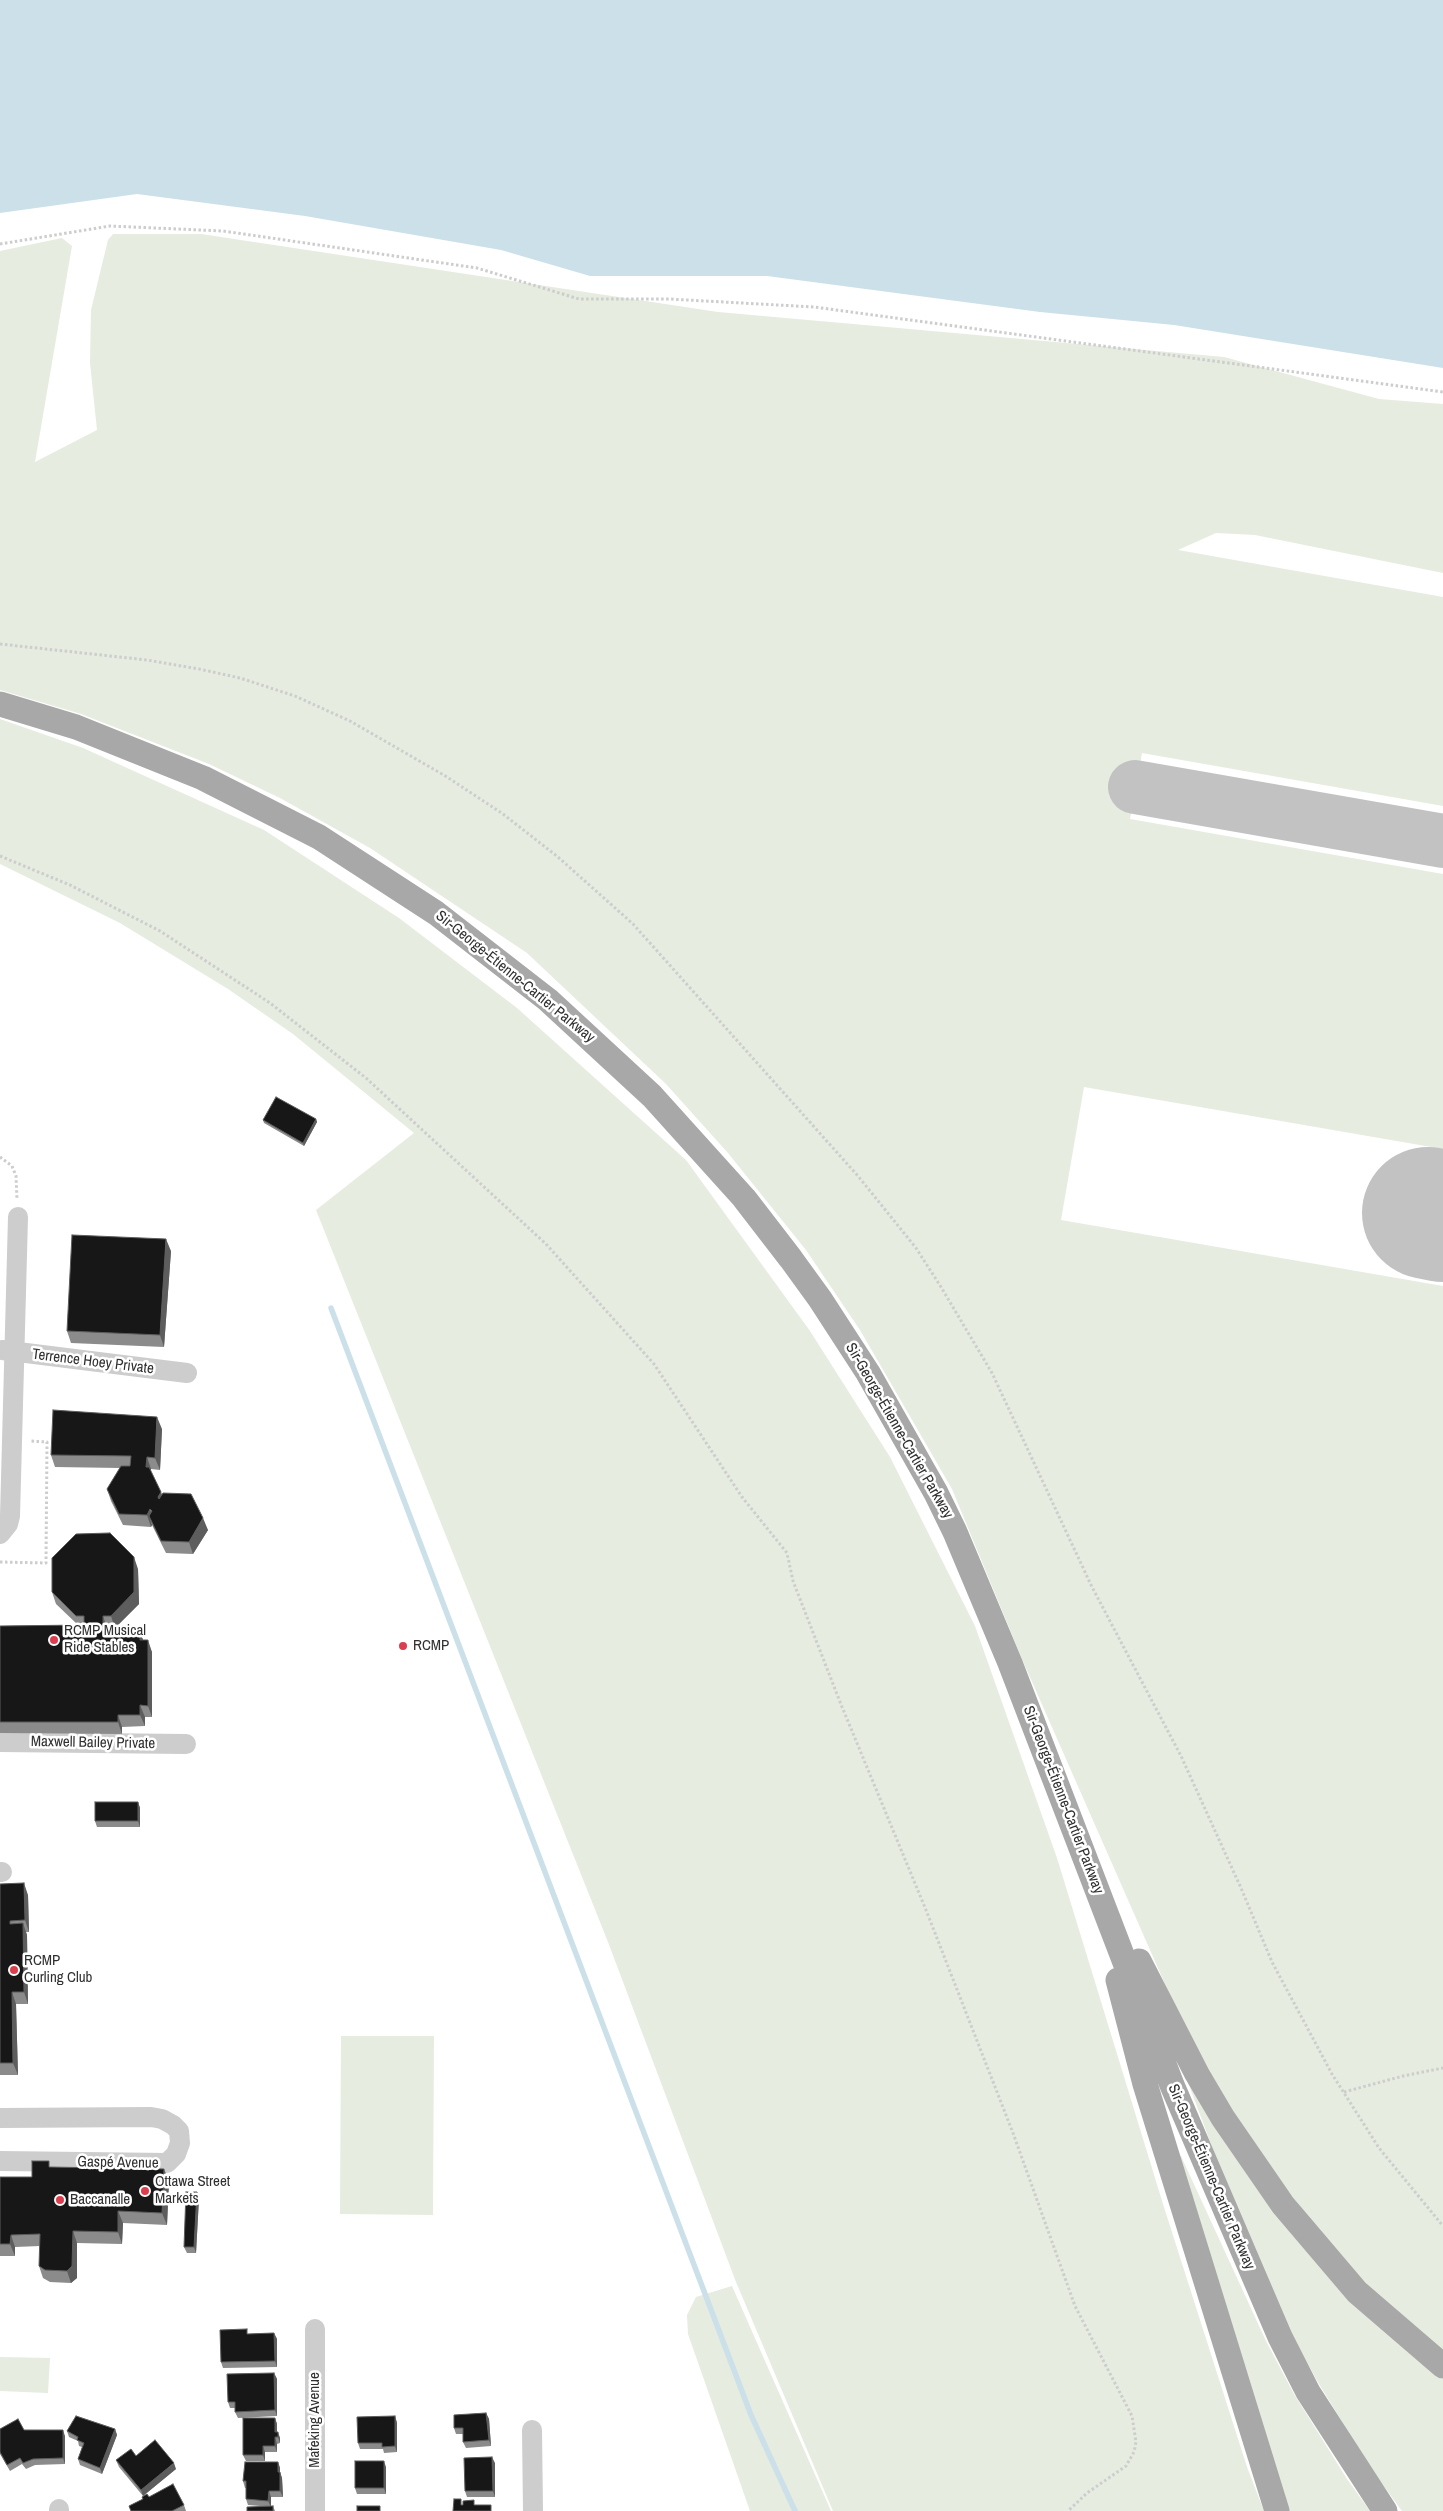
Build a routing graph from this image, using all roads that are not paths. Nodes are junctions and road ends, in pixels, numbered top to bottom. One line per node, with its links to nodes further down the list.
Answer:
1 (0, 704): 8 (main road, Sir-George-Étienne-Cartier Parkway)
2 (18, 1217): 3 (street)
3 (7, 1351): 4 (street, Terrence Hoey Private); 5 (street)
4 (187, 1373)
5 (0, 1534)
6 (0, 1742): 7 (street, Maxwell Bailey Private)
7 (186, 1744)
8 (1087, 1864): 12 (main road); 16 (main road); 17 (main road, Sir-George-Étienne-Cartier Parkway)
9 (0, 2118): 10 (street, Gaspé Avenue)
10 (0, 2162)
11 (315, 2329): 14 (street, Mafeking Avenue)
12 (1443, 2366)
13 (532, 2430): 15 (street)
14 (315, 2511)
15 (533, 2511)
16 (1277, 2511)
17 (1385, 2511)

